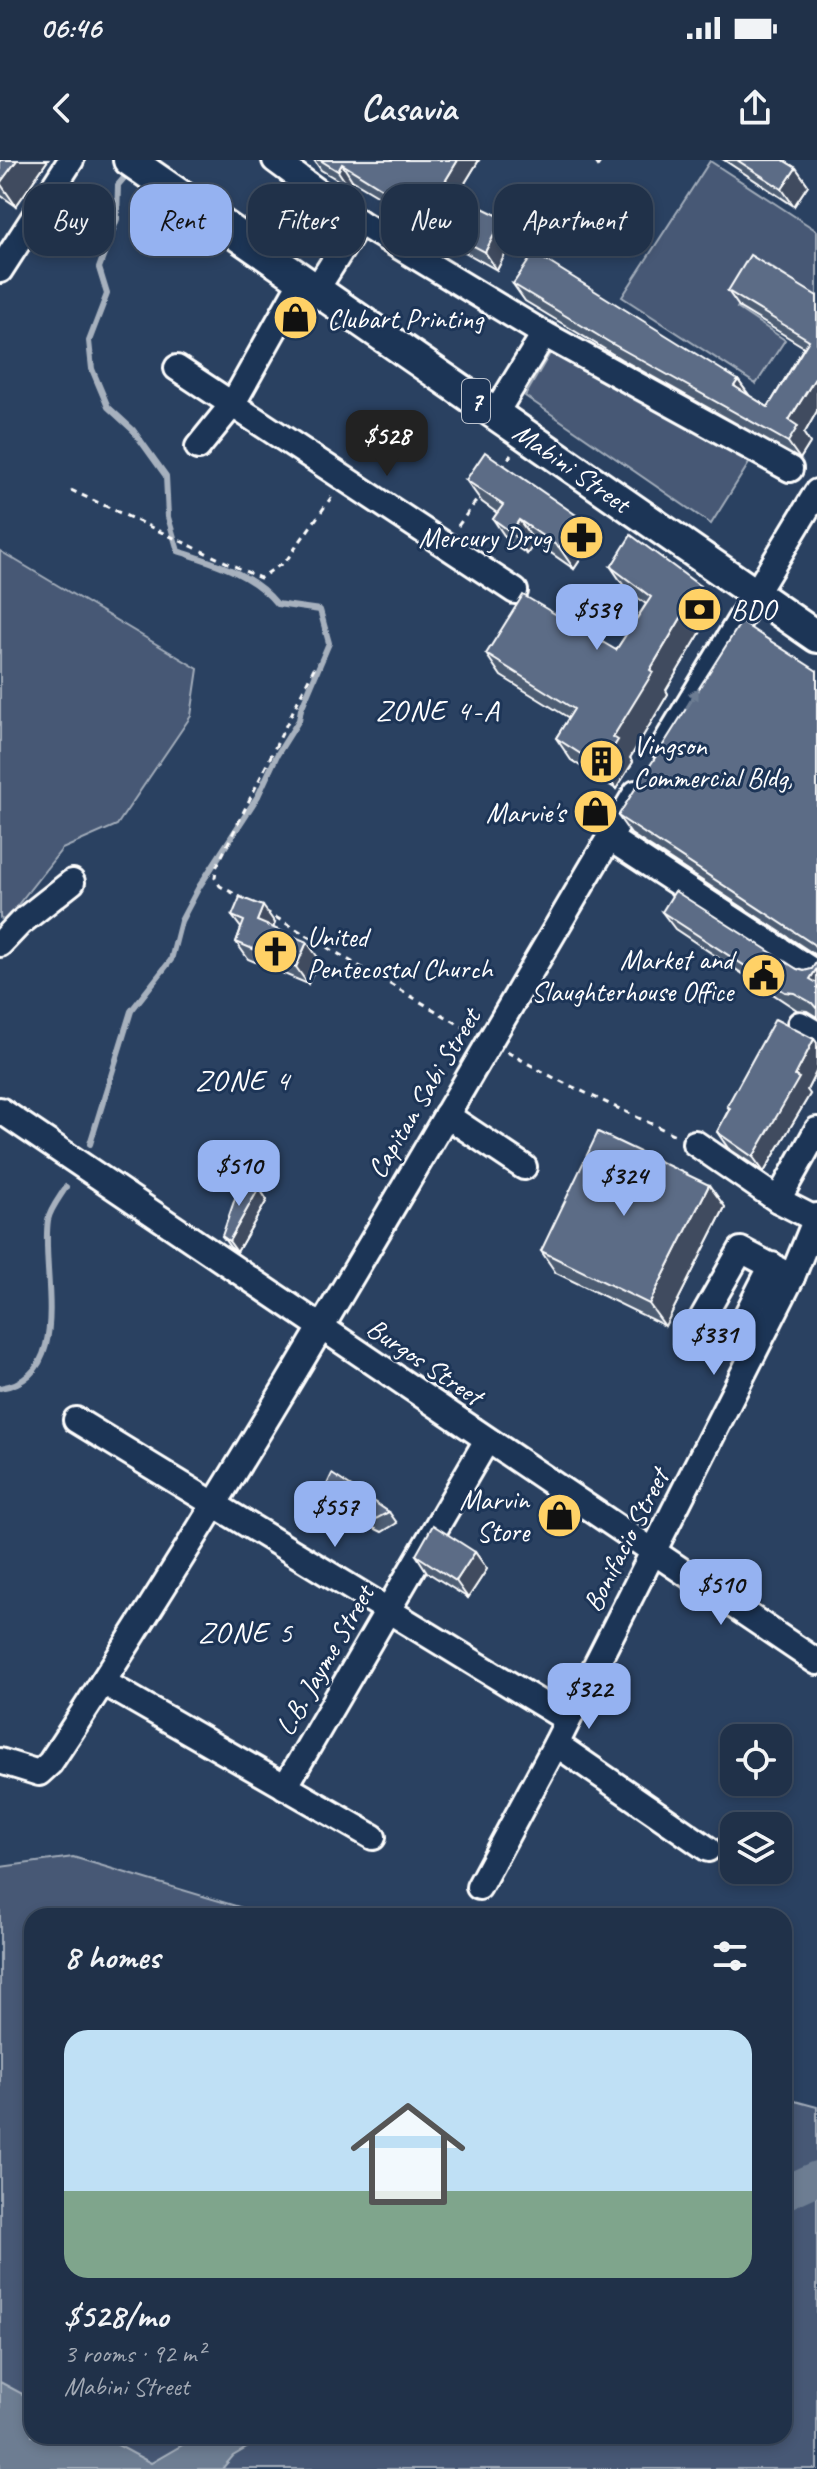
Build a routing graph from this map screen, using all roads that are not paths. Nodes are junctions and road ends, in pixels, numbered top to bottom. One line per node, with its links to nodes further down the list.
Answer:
1 (71, 160): 7 (street)
2 (129, 160): 8 (main road, Mabini Street / 7)
3 (275, 160): 4 (street)
4 (308, 184)
5 (365, 226): 9 (street)
6 (332, 256): 8 (street)
7 (0, 270)
8 (309, 285): 11 (street); 12 (main road, Mabini Street / 7)
9 (544, 334): 12 (street); 14 (street)
10 (177, 368): 11 (street)
11 (232, 405): 13 (street); 16 (street)
12 (495, 414): 17 (main road, Mabini Street / 7)
13 (198, 447)
14 (790, 469)
15 (817, 492): 17 (street, Capitan Sabi Street)
16 (515, 591)
17 (754, 594): 18 (main road, Mabini Street / 7); 19 (street, Capitan Sabi Street, one-way to 17)
18 (817, 637)
19 (609, 838): 22 (street); 24 (street, Capitan Sabi Street)
20 (72, 882): 21 (street)
21 (0, 944)
22 (814, 965)
23 (0, 1110): 30 (street, Burgos Street)
24 (446, 1115): 27 (street); 30 (street, Capitan Sabi Street)
25 (817, 1130): 28 (street)
26 (695, 1143): 28 (street)
27 (524, 1167)
28 (778, 1200): 29 (street)
29 (815, 1226): 34 (street, Bonifacio Street)
30 (320, 1327): 32 (street, Burgos Street); 33 (street, Capitan Sabi Street)
31 (76, 1420): 33 (street)
32 (487, 1440): 34 (street, Burgos Street); 35 (street, L.B. Jayme Street)
33 (215, 1504): 35 (street); 37 (street, Capitan Sabi Street)
34 (652, 1551): 36 (street, Burgos Street); 38 (street, Bonifacio Street)
35 (388, 1610): 38 (street); 41 (street, L.B. Jayme Street)
36 (817, 1662)
37 (103, 1682): 40 (street, Capitan Sabi Street); 41 (street)
38 (568, 1720): 39 (street, Bonifacio Street)
39 (556, 1744): 43 (street); 44 (street, Bonifacio Street)
40 (0, 1761)
41 (285, 1787): 42 (street)
42 (373, 1837)
43 (708, 1849)
44 (479, 1887)

